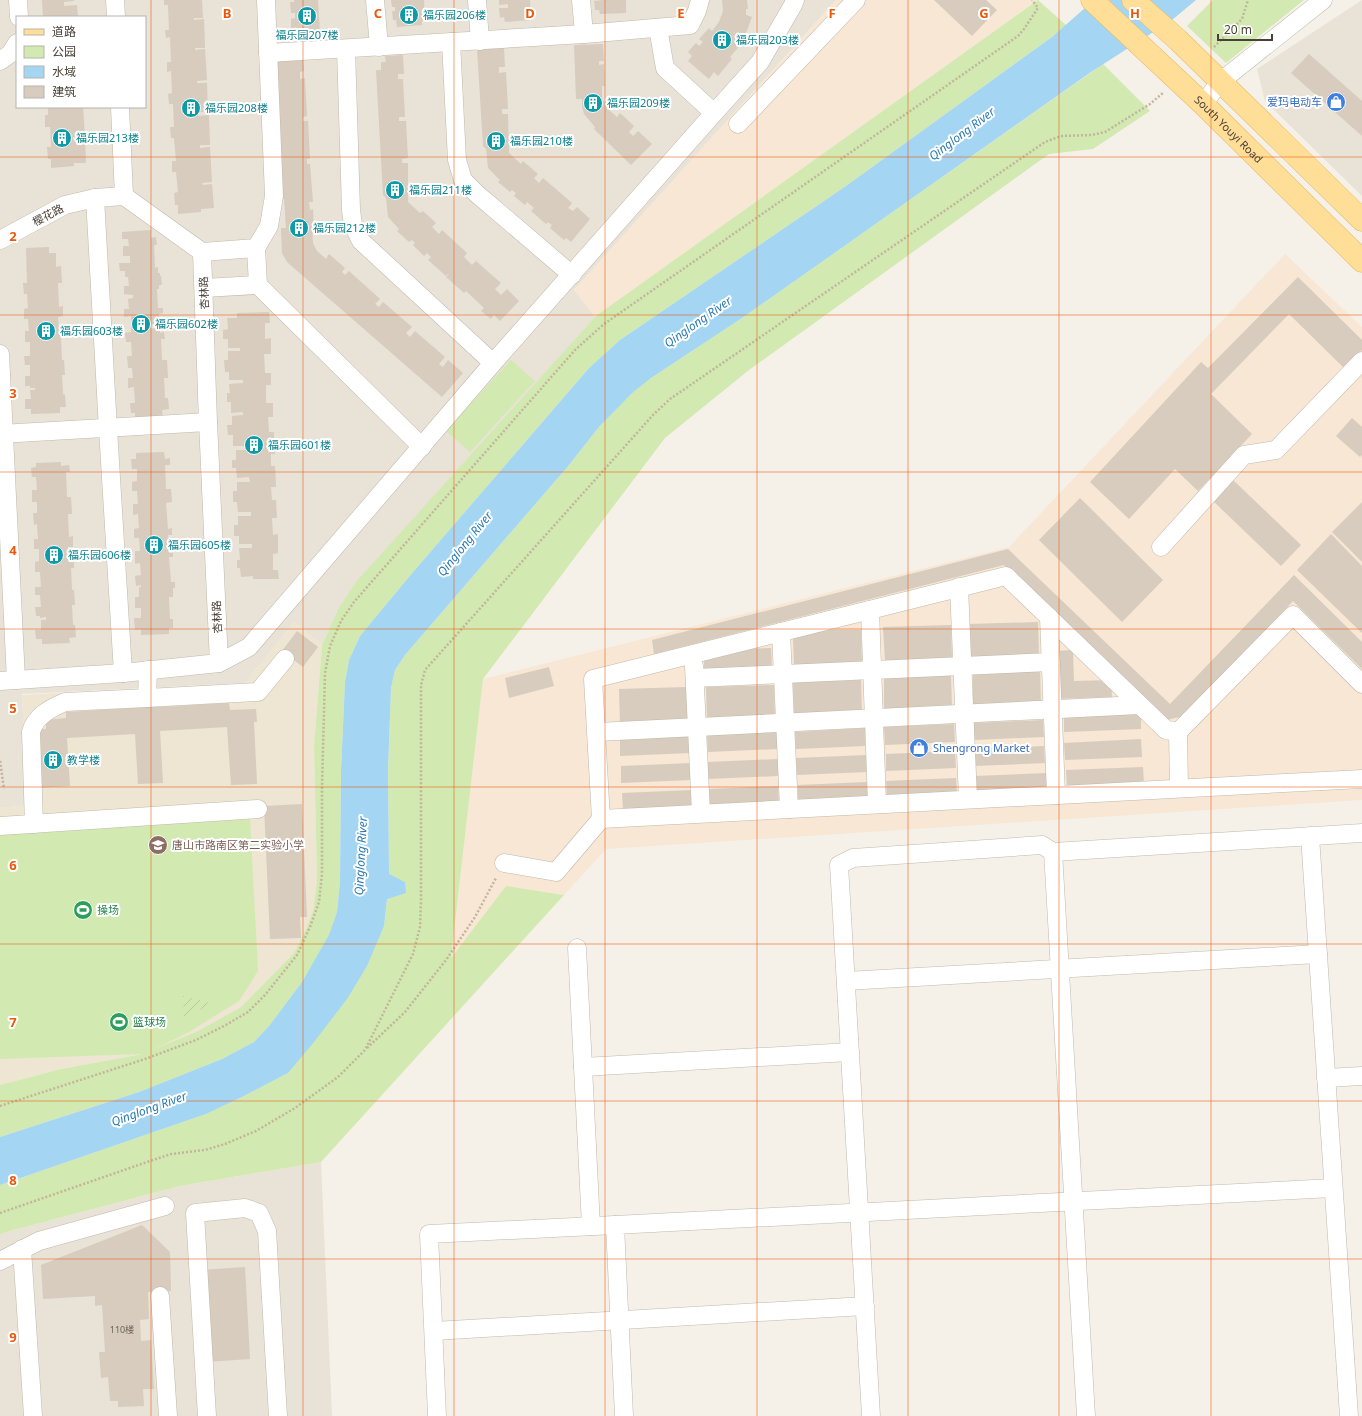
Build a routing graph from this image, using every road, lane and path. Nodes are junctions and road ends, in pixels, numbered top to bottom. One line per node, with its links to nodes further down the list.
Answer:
1 (18, 0): 15 (street)
2 (115, 0): 16 (street)
3 (266, 0): 24 (street)
4 (375, 0): 22 (street)
5 (478, 0): 19 (street)
6 (581, 0): 18 (street)
7 (700, 0): 17 (street)
8 (795, 0): 31 (street)
9 (856, 0): 32 (street)
10 (1032, 0): 102 (path)
11 (1092, 0): 29 (main road, South Youyi Road)
12 (1133, 0): 26 (main road)
13 (1248, 0): 26 (path)
14 (1323, 0): 27 (street)
15 (19, 16)
16 (116, 16)
17 (658, 28): 18 (street); 31 (street)
18 (584, 34): 19 (street)
19 (480, 41): 20 (street)
20 (451, 42): 22 (street); 40 (street)
21 (16, 45): 25 (street)
22 (379, 47): 23 (street)
23 (346, 49): 24 (street); 45 (street)
24 (268, 54): 37 (street)
25 (0, 61)
26 (1198, 61): 27 (main road)
27 (1220, 82): 29 (street); 35 (main road)
28 (1167, 90): 97 (path)
29 (1203, 104): 39 (main road, South Youyi Road)
30 (120, 108): 33 (street)
31 (714, 113): 40 (street)
32 (738, 124)
33 (124, 196): 34 (street, 樱花路); 38 (street)
34 (96, 198): 36 (street, 樱花路); 47 (street)
35 (1362, 220)
36 (0, 240)
37 (256, 248): 38 (street); 41 (street)
38 (202, 252): 42 (street, 杏林路)
39 (1362, 261)
40 (572, 275): 45 (street)
41 (258, 285): 42 (street); 49 (street)
42 (204, 288): 46 (street, 杏林路)
43 (0, 354): 48 (street)
44 (1362, 361): 50 (street)
45 (493, 363): 49 (street)
46 (208, 422): 47 (street); 58 (street, 杏林路)
47 (108, 429): 48 (street); 62 (street)
48 (2, 434): 65 (street)
49 (422, 447): 58 (street)
50 (1161, 547)
51 (959, 588): 52 (street); 53 (street); 59 (street)
52 (870, 610): 54 (street); 61 (street)
53 (1049, 617): 57 (street); 68 (street)
54 (781, 632): 55 (street); 63 (street)
55 (694, 653): 64 (street); 74 (street)
56 (285, 659): 67 (street)
57 (1051, 662): 59 (street); 69 (street)
58 (219, 663): 60 (street)
59 (962, 666): 61 (street); 70 (street)
60 (148, 670): 62 (street); 67 (street)
61 (872, 670): 63 (street); 71 (street)
62 (123, 673): 65 (street)
63 (783, 674): 64 (street); 72 (street)
64 (695, 678): 73 (street)
65 (8, 681)
66 (1362, 684): 75 (street)
67 (147, 698): 87 (street)
68 (1139, 705): 69 (street); 75 (street)
69 (1053, 709): 70 (street); 80 (street)
70 (965, 714): 71 (street); 81 (street)
71 (873, 718): 72 (street); 82 (street)
72 (785, 723): 73 (street); 84 (street)
73 (697, 727): 74 (street); 85 (street)
74 (597, 732): 86 (street)
75 (1178, 732): 78 (street)
76 (0, 761): 79 (path)
77 (1362, 779): 78 (street)
78 (1179, 788): 80 (street)
79 (4, 789)
80 (1056, 795): 81 (street)
81 (968, 799): 82 (street)
82 (877, 804): 84 (street)
83 (258, 809): 87 (street)
84 (789, 809): 85 (street)
85 (701, 813): 86 (street)
86 (602, 818): 92 (street)
87 (34, 824): 88 (street)
88 (0, 826)
89 (1362, 833): 90 (street)
90 (1310, 836): 91 (street); 94 (street)
91 (1053, 852): 95 (street); 96 (street)
92 (504, 863): 97 (path)
93 (577, 948): 99 (street)
94 (1318, 954): 95 (street); 101 (street)
95 (1061, 970): 96 (street); 104 (street)
96 (846, 980): 98 (street)
97 (365, 1050): 107 (path)
98 (850, 1052): 99 (street); 106 (street)
99 (583, 1067): 109 (street)
100 (1362, 1076): 101 (street)
101 (1326, 1078): 103 (street)
102 (0, 1106)
103 (1333, 1188): 104 (street); 124 (street)
104 (1074, 1201): 106 (street); 123 (street)
105 (164, 1206): 110 (street)
106 (859, 1212): 108 (street); 113 (street)
107 (0, 1214)
108 (615, 1225): 109 (street); 114 (street)
109 (591, 1226): 115 (street)
110 (22, 1249): 111 (street); 116 (street)
111 (0, 1261)
112 (160, 1296): 117 (street)
113 (865, 1306): 114 (street); 122 (street)
114 (620, 1320): 115 (street); 121 (street)
115 (434, 1331): 120 (street)
116 (33, 1416)
117 (168, 1416)
118 (207, 1416): 119 (street)
119 (278, 1416)
120 (438, 1416)
121 (624, 1416)
122 (871, 1416)
123 (1086, 1416)
124 (1349, 1416)

